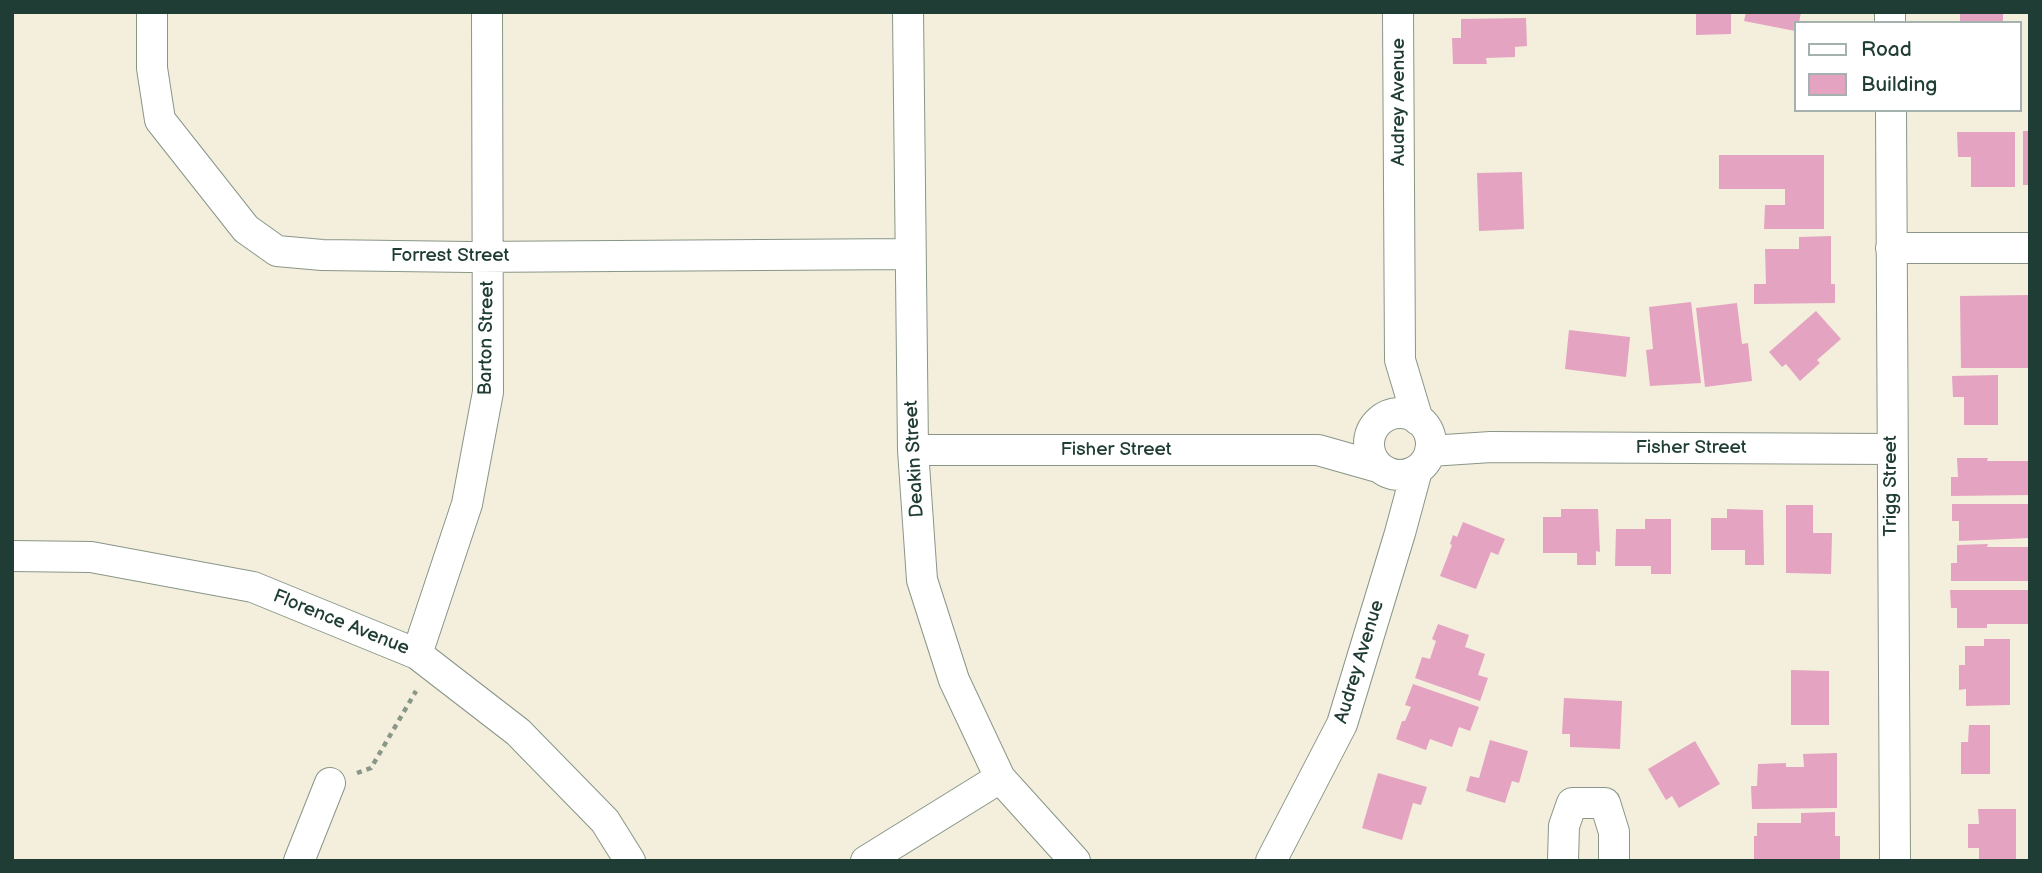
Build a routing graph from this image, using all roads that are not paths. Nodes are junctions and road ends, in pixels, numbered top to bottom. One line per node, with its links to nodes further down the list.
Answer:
1 (152, 12): 9 (street, Forrest Street)
2 (487, 12): 9 (street, Barton Street)
3 (908, 12): 8 (street, Deakin Street)
4 (1398, 12): 10 (street, Audrey Avenue)
5 (1891, 112): 6 (street, Trigg Street)
6 (1891, 248): 7 (street); 12 (street, Trigg Street)
7 (2030, 248)
8 (909, 254): 9 (street, Forrest Street); 13 (street, Deakin Street)
9 (489, 256): 17 (street, Barton Street)
10 (1400, 360): 11 (street, Audrey Avenue); 15 (street, Audrey Avenue)
11 (1378, 423): 14 (street, Fisher Street); 15 (street); 15 (street, Audrey Avenue)
12 (1891, 449): 15 (street, Fisher Street); 27 (street, Trigg Street)
13 (913, 450): 14 (street, Fisher Street); 18 (street, Deakin Street)
14 (1318, 450): 15 (street, Fisher Street)
15 (1410, 453): 24 (street, Audrey Avenue)
16 (12, 556): 17 (street, Florence Avenue)
17 (424, 659): 21 (street, Florence Avenue)
18 (1000, 778): 22 (street); 23 (street, Deakin Street)
19 (330, 783): 20 (street)
20 (299, 861)
21 (630, 861)
22 (866, 861)
23 (1075, 861)
24 (1271, 861)
25 (1563, 861): 26 (street)
26 (1614, 861)
27 (1895, 861)

